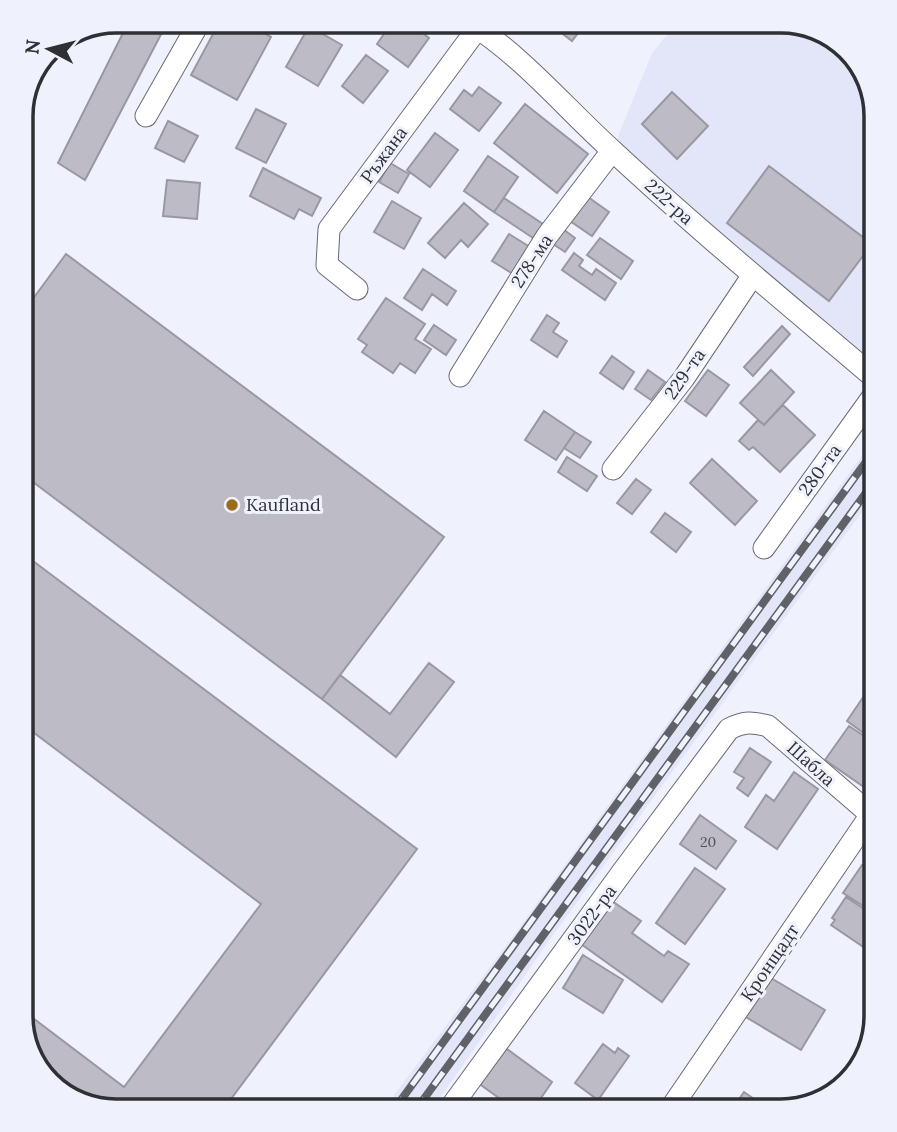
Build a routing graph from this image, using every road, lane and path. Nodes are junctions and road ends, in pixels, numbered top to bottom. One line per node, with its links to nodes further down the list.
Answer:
1 (193, 33): 4 (street)
2 (469, 33): 7 (street, Ръжана)
3 (488, 33): 5 (street, 222-ра)
4 (146, 116)
5 (612, 151): 6 (street, 222-ра); 9 (street, 278-ма)
6 (752, 275): 8 (street, 222-ра); 11 (street, 229-та)
7 (357, 289)
8 (864, 369)
9 (460, 376)
10 (864, 409): 12 (street, 280-та)
11 (613, 469)
12 (764, 548)
13 (740, 724): 14 (street, Шабла); 16 (street, 3022-ра)
14 (864, 810)
15 (864, 831): 17 (street, Кронщадт)
16 (457, 1099)
17 (677, 1099)

